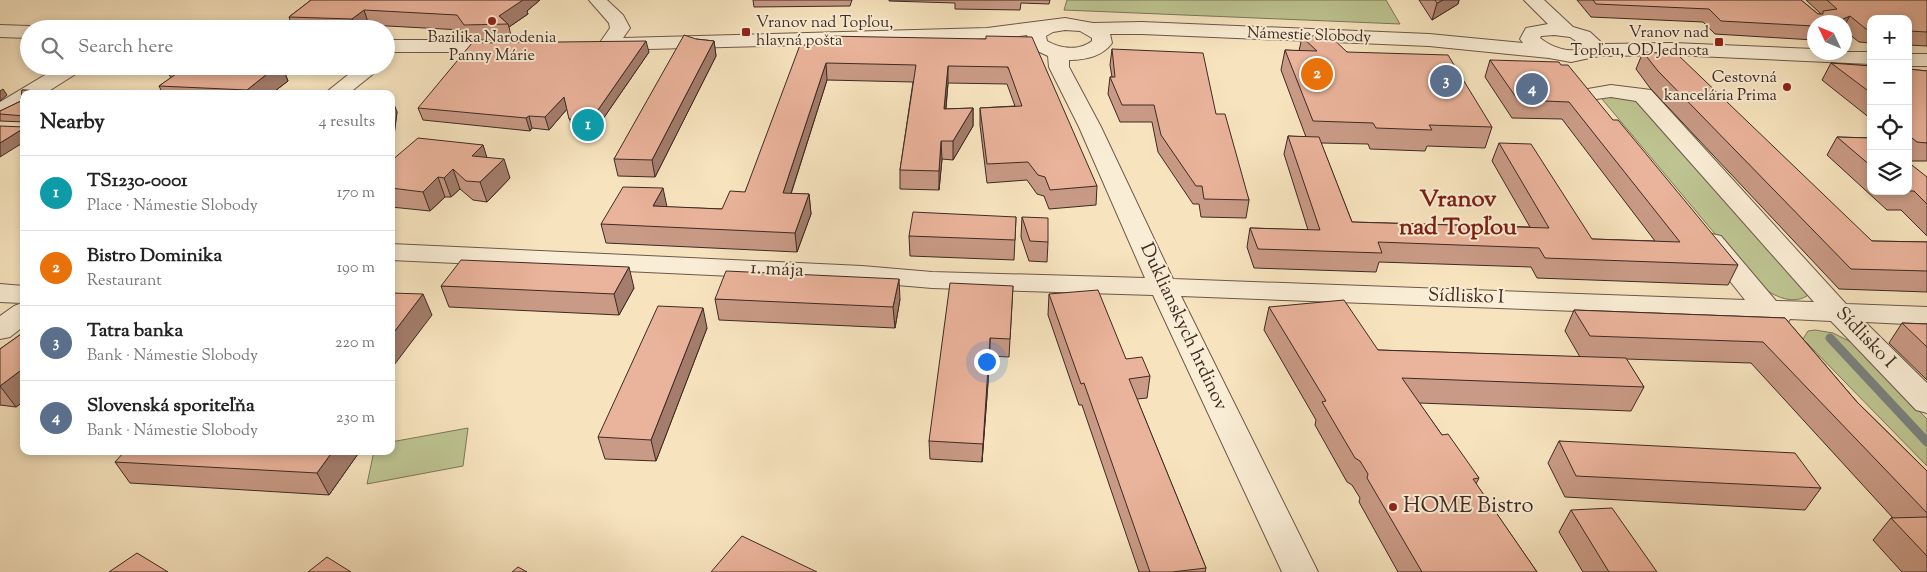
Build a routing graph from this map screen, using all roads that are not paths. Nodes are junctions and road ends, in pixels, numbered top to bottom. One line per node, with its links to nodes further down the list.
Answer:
1 (598, 0): 7 (street)
2 (1521, 0): 6 (street)
3 (1533, 0): 8 (street)
4 (0, 31): 5 (street)
5 (20, 32)
6 (1534, 33): 8 (street, Námestie Slobody); 9 (street, Námestie Slobody); 15 (street)
7 (1042, 35): 10 (street); 14 (street)
8 (1582, 39): 15 (street, Námestie Slobody); 16 (street)
9 (1429, 40): 10 (street, Námestie Slobody); 15 (street, Námestie Slobody)
10 (1095, 41): 14 (street); 21 (street)
11 (526, 46): 13 (street)
12 (1852, 49): 16 (street)
13 (395, 50)
14 (1058, 52): 21 (street, Duklianskych hrdinov)
15 (1550, 52)
16 (1866, 57)
17 (1912, 60): 18 (street)
18 (1927, 60)
19 (60, 75): 22 (street)
20 (360, 75): 23 (street)
21 (1068, 82): 29 (street, Duklianskych hrdinov)
22 (36, 90)
23 (340, 90)
24 (20, 99): 25 (street)
25 (0, 111)
26 (1604, 112): 33 (street, Sídlisko I)
27 (1701, 228): 32 (street)
28 (395, 252): 29 (street, 1. mája)
29 (1163, 288): 32 (street, Sídlisko I); 39 (street, Duklianskych hrdinov)
30 (0, 294): 31 (street)
31 (20, 295)
32 (1770, 310): 33 (street, Sídlisko I); 37 (street)
33 (1839, 313): 35 (street, Sídlisko I); 38 (street, Sídlisko I)
34 (20, 315): 36 (street)
35 (1927, 316)
36 (0, 330)
37 (1794, 340)
38 (1927, 402)
39 (1300, 572)

